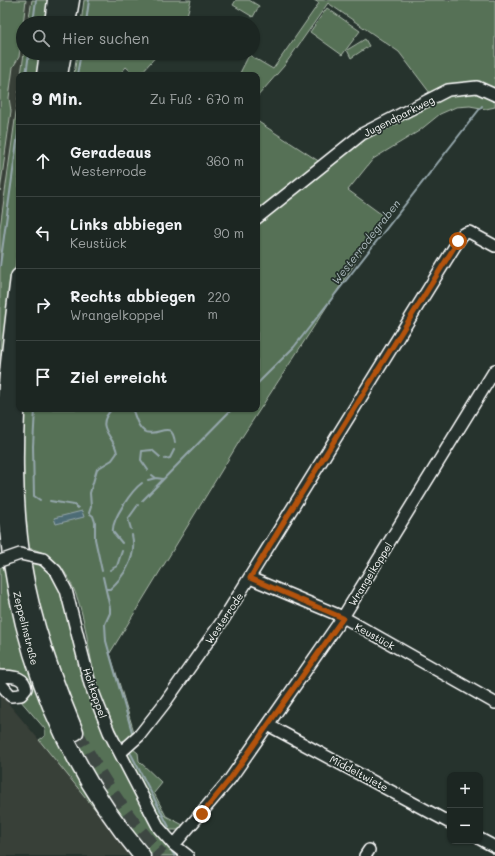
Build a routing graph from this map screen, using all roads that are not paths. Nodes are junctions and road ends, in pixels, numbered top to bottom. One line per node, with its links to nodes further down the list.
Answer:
1 (56, 0): 3 (highway)
2 (70, 0): 4 (highway)
3 (53, 16)
4 (68, 16)
5 (47, 60): 7 (highway)
6 (62, 60): 8 (highway)
7 (45, 72)
8 (60, 72)
9 (495, 95): 10 (street, Jugendparkweg)
10 (260, 216)
11 (495, 246): 16 (street, Westerrode)
12 (16, 300): 28 (highway, Zeppelinstraße)
13 (495, 370): 17 (street, Wrangelkoppel)
14 (17, 412): 22 (highway, Zeppelinstraße)
15 (0, 561): 23 (street, Holtkoppel, bridge)
16 (250, 578): 17 (street, Keustück); 23 (street, Westerrode)
17 (343, 618): 20 (street, Keustück); 21 (street, Wrangelkoppel)
18 (0, 676): 19 (street)
19 (0, 683)
20 (495, 703)
21 (268, 724): 24 (street, Middeltwiete); 26 (street, Wrangelkoppel)
22 (75, 732)
23 (120, 753): 26 (street, Holtkoppel)
24 (447, 821)
25 (483, 841): 27 (street)
26 (174, 845): 29 (street, Holtkoppel)
27 (495, 847)
28 (142, 856)
29 (188, 856)

